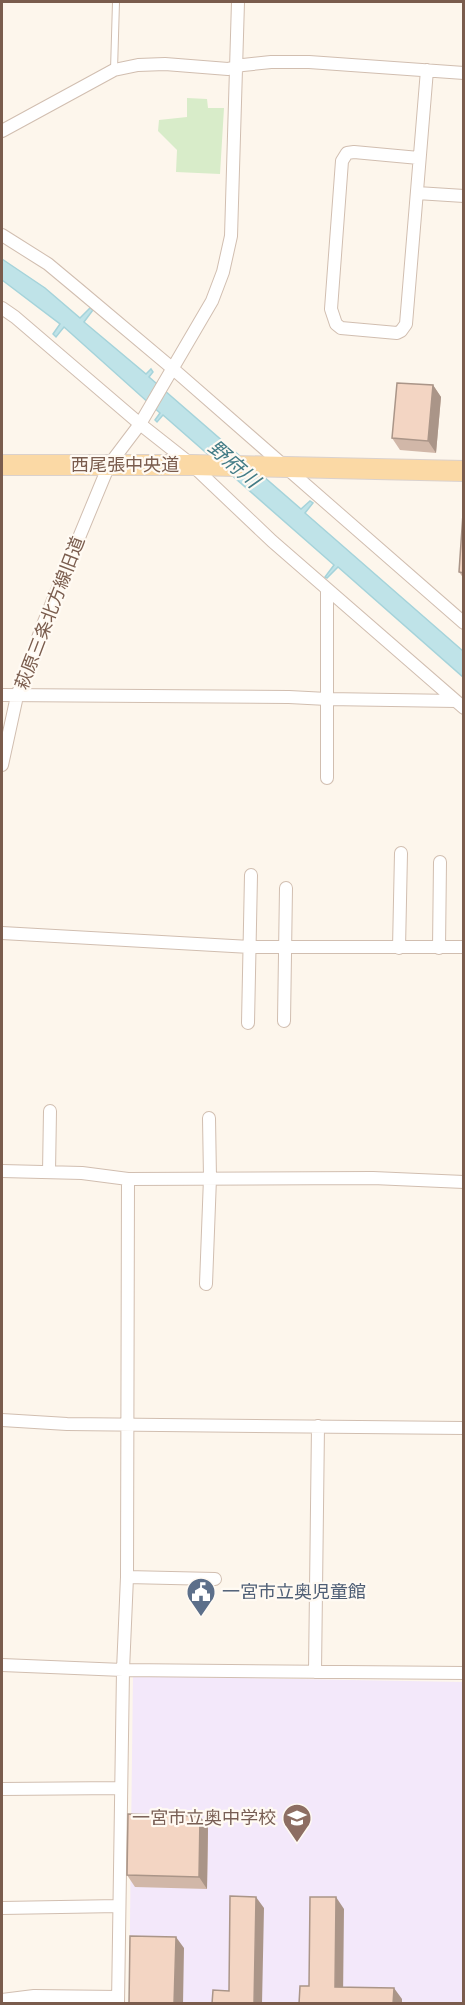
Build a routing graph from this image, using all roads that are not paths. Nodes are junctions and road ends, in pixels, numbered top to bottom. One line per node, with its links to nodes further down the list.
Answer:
1 (116, 2): 4 (lane)
2 (238, 2): 3 (street, 萩原三条北方線旧道)
3 (235, 67): 4 (street); 5 (street); 13 (street, 萩原三条北方線旧道)
4 (114, 70): 7 (street)
5 (427, 70): 6 (street); 8 (street)
6 (464, 73)
7 (2, 131)
8 (419, 158): 9 (street); 9 (street)
9 (417, 193): 10 (street)
10 (464, 196)
11 (2, 235): 13 (street)
12 (2, 308): 14 (street)
13 (171, 370): 14 (street, 萩原三条北方線旧道); 18 (street)
14 (141, 422): 16 (street, 萩原三条北方線旧道); 17 (street)
15 (2, 465): 16 (main road, 西尾張中央道)
16 (109, 465): 17 (main road, 西尾張中央道); 23 (street, 萩原三条北方線旧道)
17 (192, 465): 18 (main road, 西尾張中央道); 20 (street)
18 (283, 467): 19 (main road, 西尾張中央道); 21 (street)
19 (464, 471)
20 (327, 589): 24 (street); 25 (street)
21 (464, 623)
22 (2, 695): 23 (street)
23 (17, 696): 24 (street); 26 (street, 萩原三条北方線旧道)
24 (327, 699): 25 (street); 27 (street)
25 (460, 704)
26 (2, 765)
27 (327, 778)
28 (401, 853): 36 (street)
29 (440, 862): 37 (street)
30 (251, 875): 33 (street)
31 (286, 888): 35 (street)
32 (2, 933): 33 (street)
33 (250, 947): 35 (street); 39 (street)
34 (464, 947): 37 (street)
35 (285, 948): 36 (street); 38 (street)
36 (399, 948): 37 (street)
37 (439, 948)
38 (284, 1021)
39 (248, 1023)
40 (50, 1111): 43 (street)
41 (209, 1118): 44 (street)
42 (2, 1172): 43 (street)
43 (49, 1172): 45 (street)
44 (210, 1178): 45 (street); 46 (street); 47 (street)
45 (129, 1179): 49 (street)
46 (464, 1182)
47 (206, 1284)
48 (2, 1420): 49 (street)
49 (127, 1424): 50 (street); 52 (street)
50 (318, 1426): 51 (street); 56 (street)
51 (464, 1428)
52 (127, 1577): 53 (street); 55 (street)
53 (215, 1578)
54 (2, 1665): 55 (street)
55 (123, 1670): 56 (street); 58 (street)
56 (315, 1672): 57 (street)
57 (464, 1673)
58 (121, 1788): 59 (street); 60 (street)
59 (2, 1789)
60 (119, 1906): 61 (street); 64 (street)
61 (2, 1908)
62 (2, 2000): 63 (street)
63 (34, 2000): 64 (street)
64 (118, 2000)

